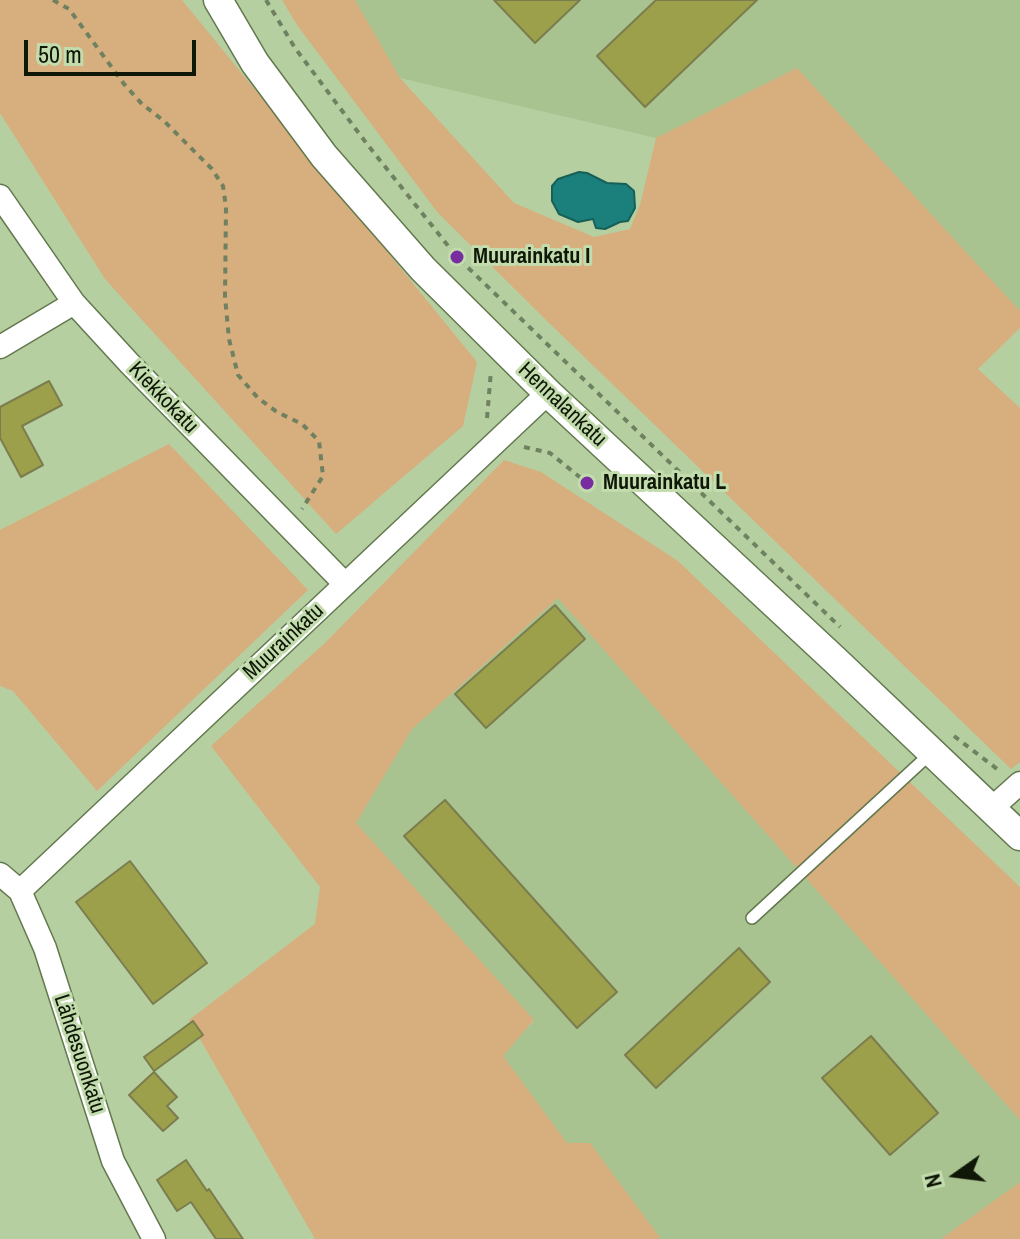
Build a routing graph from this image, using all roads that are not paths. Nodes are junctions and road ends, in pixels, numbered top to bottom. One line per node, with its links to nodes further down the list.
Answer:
1 (218, 0): 5 (street, Hennalankatu)
2 (0, 196): 3 (street, Kiekkokatu)
3 (74, 303): 4 (street); 6 (street, Kiekkokatu)
4 (0, 347)
5 (548, 393): 6 (street, Muurainkatu); 7 (street, Hennalankatu)
6 (345, 584): 12 (street, Muurainkatu)
7 (939, 741): 9 (street, Hennalankatu); 13 (lane)
8 (1019, 784): 9 (street)
9 (992, 808): 10 (street, Hennalankatu)
10 (1020, 836)
11 (0, 874): 12 (street, Lähdesuonkatu)
12 (20, 891): 14 (street, Lähdesuonkatu)
13 (752, 918)
14 (154, 1239)

